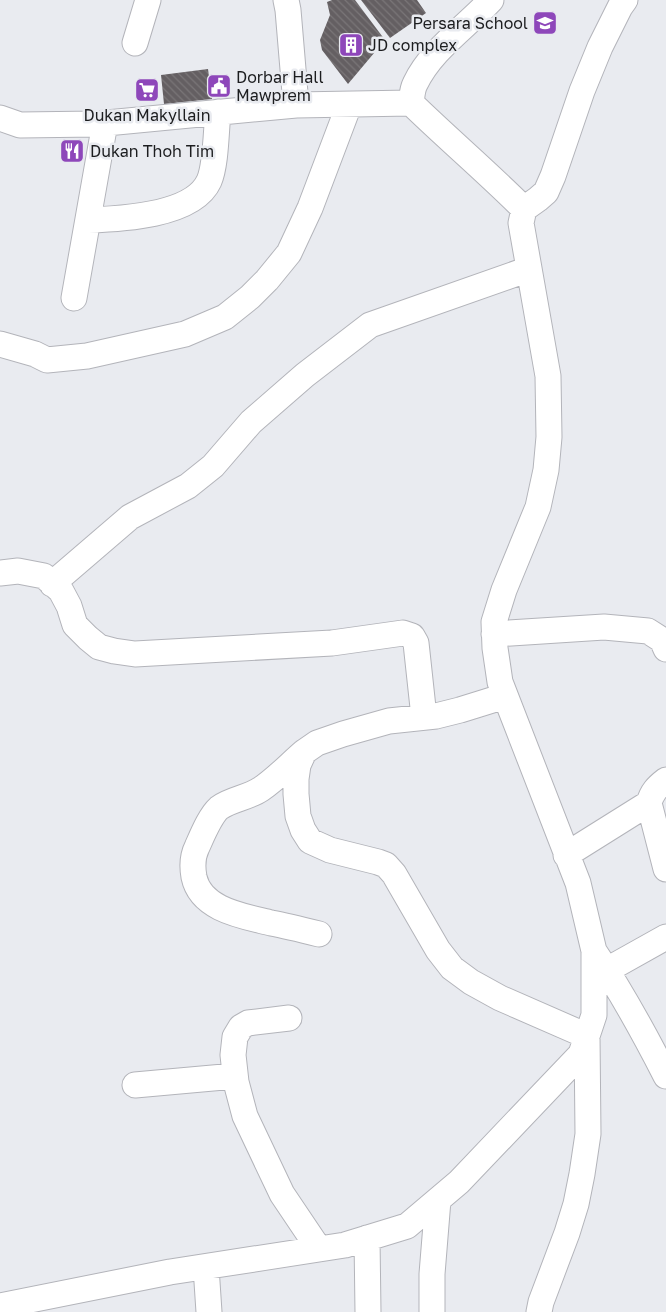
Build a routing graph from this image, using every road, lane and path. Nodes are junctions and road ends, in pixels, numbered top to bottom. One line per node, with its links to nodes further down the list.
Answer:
1 (148, 0): 5 (street)
2 (286, 0): 8 (street)
3 (491, 0): 6 (street)
4 (625, 0): 12 (street)
5 (135, 43)
6 (411, 103): 7 (street); 12 (street)
7 (349, 104): 8 (street); 16 (street)
8 (296, 105): 9 (street)
9 (218, 112): 11 (street); 13 (street)
10 (0, 118): 11 (street)
11 (105, 123): 13 (street)
12 (524, 209): 14 (street)
13 (88, 220): 15 (street)
14 (529, 269): 18 (street); 19 (street)
15 (74, 298)
16 (0, 344)
17 (0, 573): 18 (street)
18 (52, 584): 22 (street)
19 (494, 634): 20 (street); 21 (street)
20 (665, 643)
21 (505, 696): 22 (street); 26 (street)
22 (424, 717): 23 (street)
23 (304, 752): 28 (street); 32 (street)
24 (666, 780): 25 (street)
25 (649, 803): 26 (street); 27 (street)
26 (566, 855): 30 (street)
27 (666, 869)
28 (319, 934)
29 (666, 937): 30 (street)
30 (600, 961): 32 (street); 34 (street)
31 (289, 1018): 33 (street)
32 (587, 1036): 36 (street); 45 (street)
33 (235, 1076): 35 (street); 38 (street)
34 (666, 1076)
35 (135, 1085)
36 (438, 1200): 37 (street); 44 (street)
37 (367, 1238): 38 (street); 43 (street)
38 (319, 1249): 39 (street)
39 (206, 1267): 40 (street); 42 (street)
40 (82, 1301): 41 (street)
41 (0, 1306)
42 (209, 1312)
43 (368, 1312)
44 (432, 1312)
45 (539, 1312)

